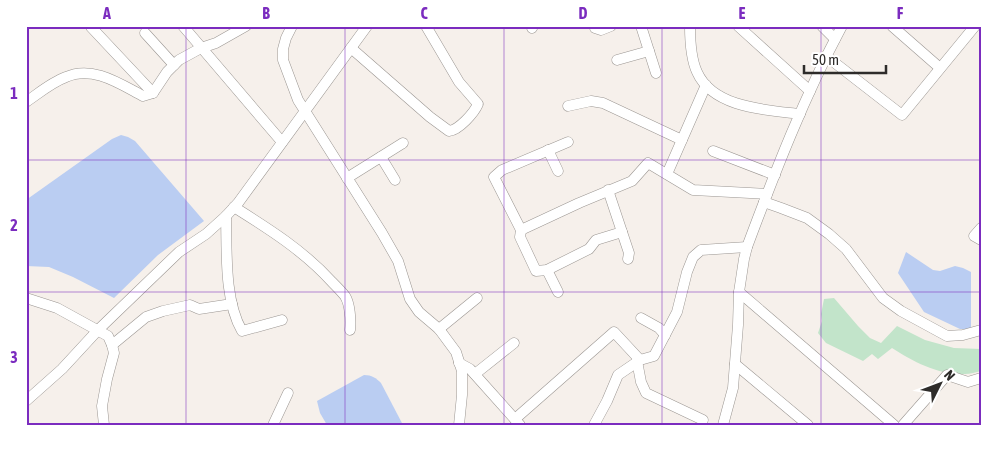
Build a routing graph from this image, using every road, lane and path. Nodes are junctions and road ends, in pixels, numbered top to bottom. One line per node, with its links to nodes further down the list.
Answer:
1 (183, 26): 18 (street)
2 (246, 26): 18 (street)
3 (292, 26): 31 (street)
4 (367, 26): 19 (street)
5 (426, 26): 19 (street)
6 (595, 26): 7 (street)
7 (612, 26)
8 (641, 26): 20 (street)
9 (690, 26): 26 (street)
10 (738, 26): 27 (street)
11 (822, 26): 17 (street)
12 (842, 26): 17 (street)
13 (975, 26): 24 (street)
14 (91, 27): 28 (street)
15 (895, 28): 24 (street)
16 (145, 33): 23 (street)
17 (835, 39): 21 (street)
18 (202, 48): 23 (street); 34 (street)
19 (351, 48): 31 (street)
20 (648, 51): 22 (street); 25 (street)
21 (826, 56): 24 (street); 27 (street)
22 (617, 60)
23 (174, 65): 28 (street)
24 (940, 68)
25 (656, 73)
26 (706, 85): 32 (street); 33 (street)
27 (810, 91): 32 (street)
28 (153, 93): 29 (street)
29 (26, 102)
30 (568, 106): 33 (street)
31 (304, 112): 34 (street); 43 (street)
32 (800, 114): 42 (street)
33 (682, 140): 41 (street)
34 (282, 142): 47 (street)
35 (568, 142): 37 (street)
36 (403, 143): 39 (street)
37 (548, 150): 40 (street); 50 (street)
38 (713, 152): 42 (street)
39 (381, 157): 43 (street); 44 (street)
40 (558, 171)
41 (667, 174): 45 (street); 46 (street)
42 (774, 175): 46 (street)
43 (347, 178): 63 (street)
44 (395, 180)
45 (608, 190): 50 (street); 51 (street)
46 (765, 198): 53 (street); 66 (street)
47 (234, 207): 48 (street); 65 (street)
48 (226, 216): 60 (street); 64 (street)
49 (981, 228): 52 (street)
50 (521, 230): 55 (street)
51 (622, 232): 54 (street); 55 (street)
52 (981, 240)
53 (747, 247): 57 (street); 67 (street)
54 (628, 259)
55 (547, 270): 56 (street)
56 (558, 292)
57 (739, 292): 72 (street); 85 (street)
58 (26, 298): 64 (street)
59 (476, 298): 63 (street)
60 (232, 304): 62 (street); 69 (street)
61 (641, 318): 67 (street)
62 (282, 320)
63 (439, 329): 71 (street)
64 (98, 330): 69 (street); 76 (street)
65 (350, 330)
66 (981, 330)
67 (665, 335): 70 (street)
68 (514, 343): 73 (street)
69 (112, 345): 79 (street)
70 (639, 360): 77 (street); 78 (street); 82 (street)
71 (459, 363): 73 (street); 81 (street)
72 (735, 364): 83 (street); 84 (street)
73 (475, 374): 78 (street)
74 (981, 378): 86 (street)
75 (288, 393): 80 (street)
76 (26, 401)
77 (702, 420)
78 (518, 422)
79 (104, 425)
80 (273, 425)
81 (459, 425)
82 (594, 425)
83 (723, 425)
84 (808, 425)
85 (894, 425)
86 (903, 425)

